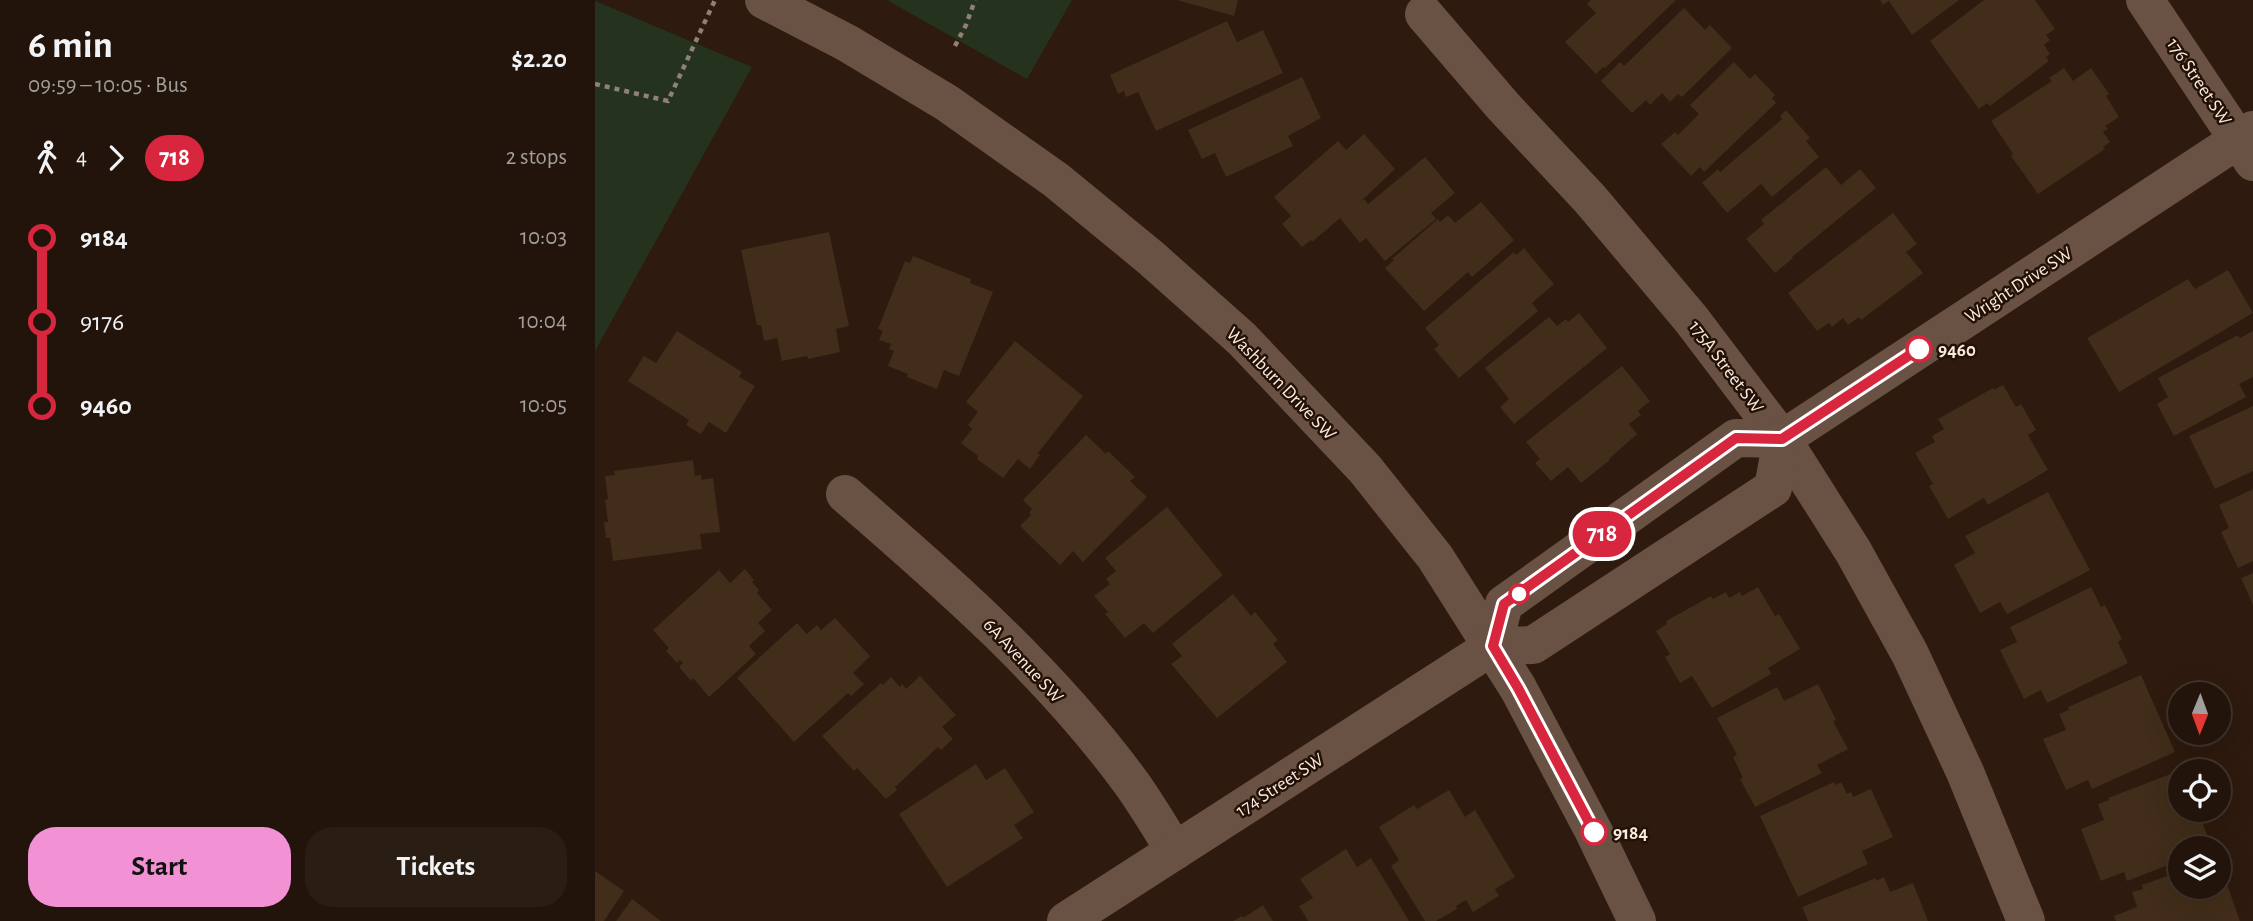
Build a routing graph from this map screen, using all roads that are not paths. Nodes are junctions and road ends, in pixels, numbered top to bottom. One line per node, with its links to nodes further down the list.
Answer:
1 (764, 0): 7 (street, Washburn Drive SW)
2 (2145, 0): 4 (street, 176 Street SW)
3 (1424, 14): 5 (street, 175A Street SW)
4 (2248, 143): 5 (street, Wright Drive SW)
5 (1782, 439): 7 (street); 7 (street); 11 (street, 175A Street SW)
6 (845, 494): 8 (street, 6A Avenue SW)
7 (1493, 646): 8 (street, 174 Street SW); 10 (street, Washburn Drive SW)
8 (1175, 851): 9 (street, 174 Street SW)
9 (1066, 921)
10 (1637, 921)
11 (2026, 921)

